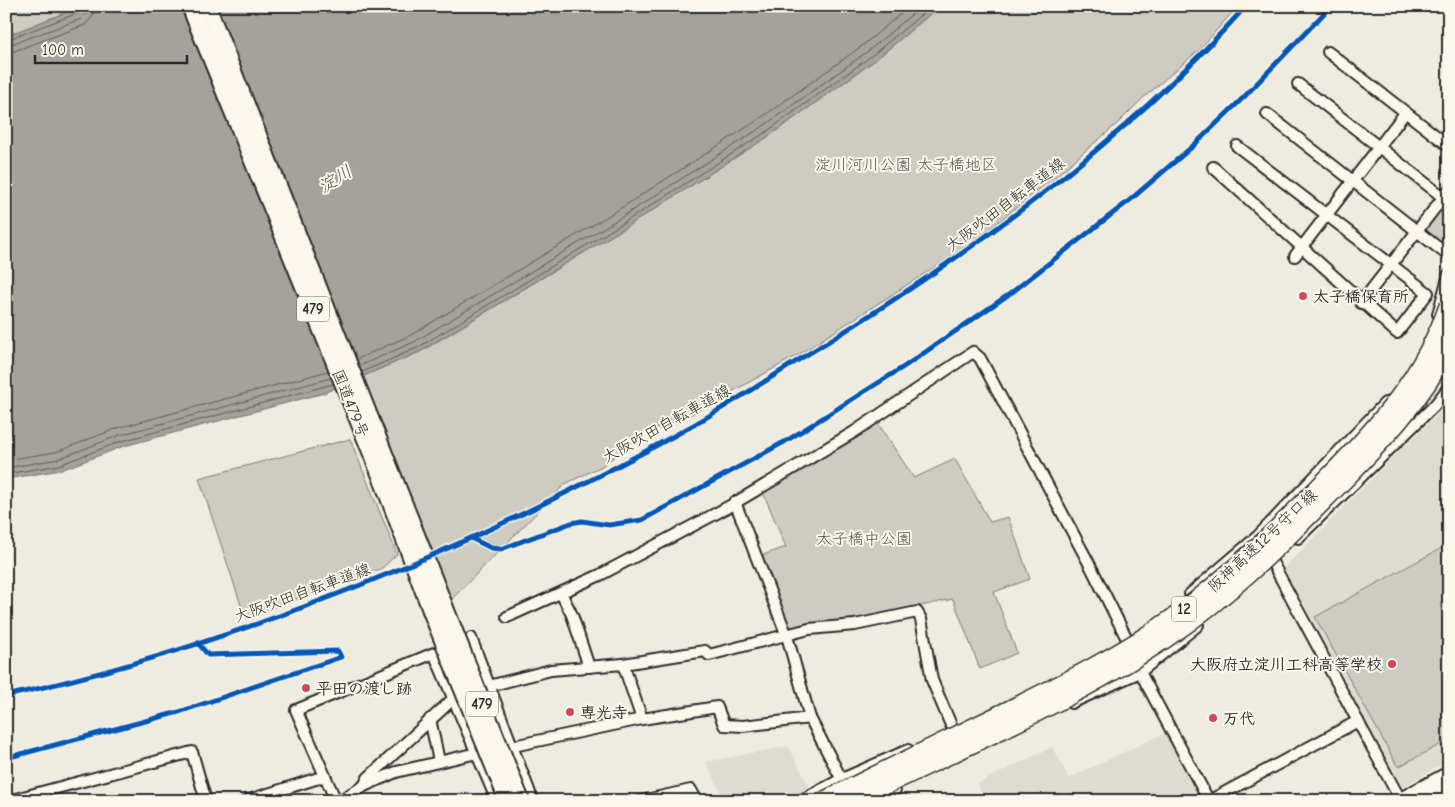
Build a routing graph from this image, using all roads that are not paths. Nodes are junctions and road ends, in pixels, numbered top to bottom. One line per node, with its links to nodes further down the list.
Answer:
1 (190, 6): 57 (highway, 国道479号 / 479, bridge)
2 (206, 6): 58 (highway, 国道479号 / 479, bridge)
3 (1328, 52): 5 (street)
4 (1298, 84): 9 (street)
5 (1405, 113): 8 (street); 9 (street)
6 (1267, 114): 11 (street)
7 (1237, 146): 13 (street)
8 (1449, 146)
9 (1379, 147): 11 (street); 12 (street)
10 (1213, 167): 15 (street)
11 (1352, 183): 13 (street); 14 (street)
12 (1446, 194): 14 (street)
13 (1327, 215): 15 (street); 18 (street)
14 (1417, 230): 16 (street); 18 (street)
15 (1303, 247): 17 (street); 20 (street)
16 (1445, 254)
17 (1295, 256)
18 (1391, 264): 20 (street); 20 (street)
19 (1449, 274): 25 (street)
20 (1361, 303)
21 (1449, 305): 63 (highway, 阪神高速12号守口線 / 12, bridge)
22 (1449, 345): 64 (highway, 阪神高速12号守口線, bridge)
23 (1449, 387): 26 (street)
24 (735, 502): 27 (street); 29 (street); 31 (street)
25 (1258, 536): 26 (street); 31 (street)
26 (1272, 562): 34 (street); 40 (street)
27 (561, 593): 28 (street); 33 (street)
28 (507, 617)
29 (787, 636): 32 (street); 37 (street); 41 (street)
30 (471, 638): 35 (street)
31 (1128, 643): 34 (street); 41 (street)
32 (623, 664): 33 (street); 39 (street)
33 (590, 666): 35 (street)
34 (1140, 672): 40 (street); 65 (street)
35 (489, 686): 42 (street)
36 (454, 699): 38 (street); 43 (street); 46 (street)
37 (810, 718): 39 (street); 47 (street)
38 (430, 719): 44 (street); 48 (street)
39 (642, 719): 42 (street)
40 (1358, 721): 66 (street)
41 (954, 730): 47 (street)
42 (513, 746): 59 (street)
43 (477, 753): 44 (street); 56 (street)
44 (439, 761): 48 (street)
45 (1449, 775): 66 (highway)
46 (325, 776): 54 (street); 55 (street)
47 (842, 779): 62 (street); 64 (street)
48 (364, 786): 55 (street)
49 (1449, 788): 67 (highway)
50 (54, 790): 51 (street); 52 (street); 53 (street)
51 (8, 801)
52 (58, 801)
53 (206, 801)
54 (246, 801)
55 (337, 801)
56 (497, 801)
57 (508, 801)
58 (521, 801)
59 (533, 801)
60 (642, 801): 61 (street)
61 (697, 801)
62 (800, 801)
63 (824, 801)
64 (852, 801)
65 (873, 801)
66 (1401, 801)
67 (1426, 801)

